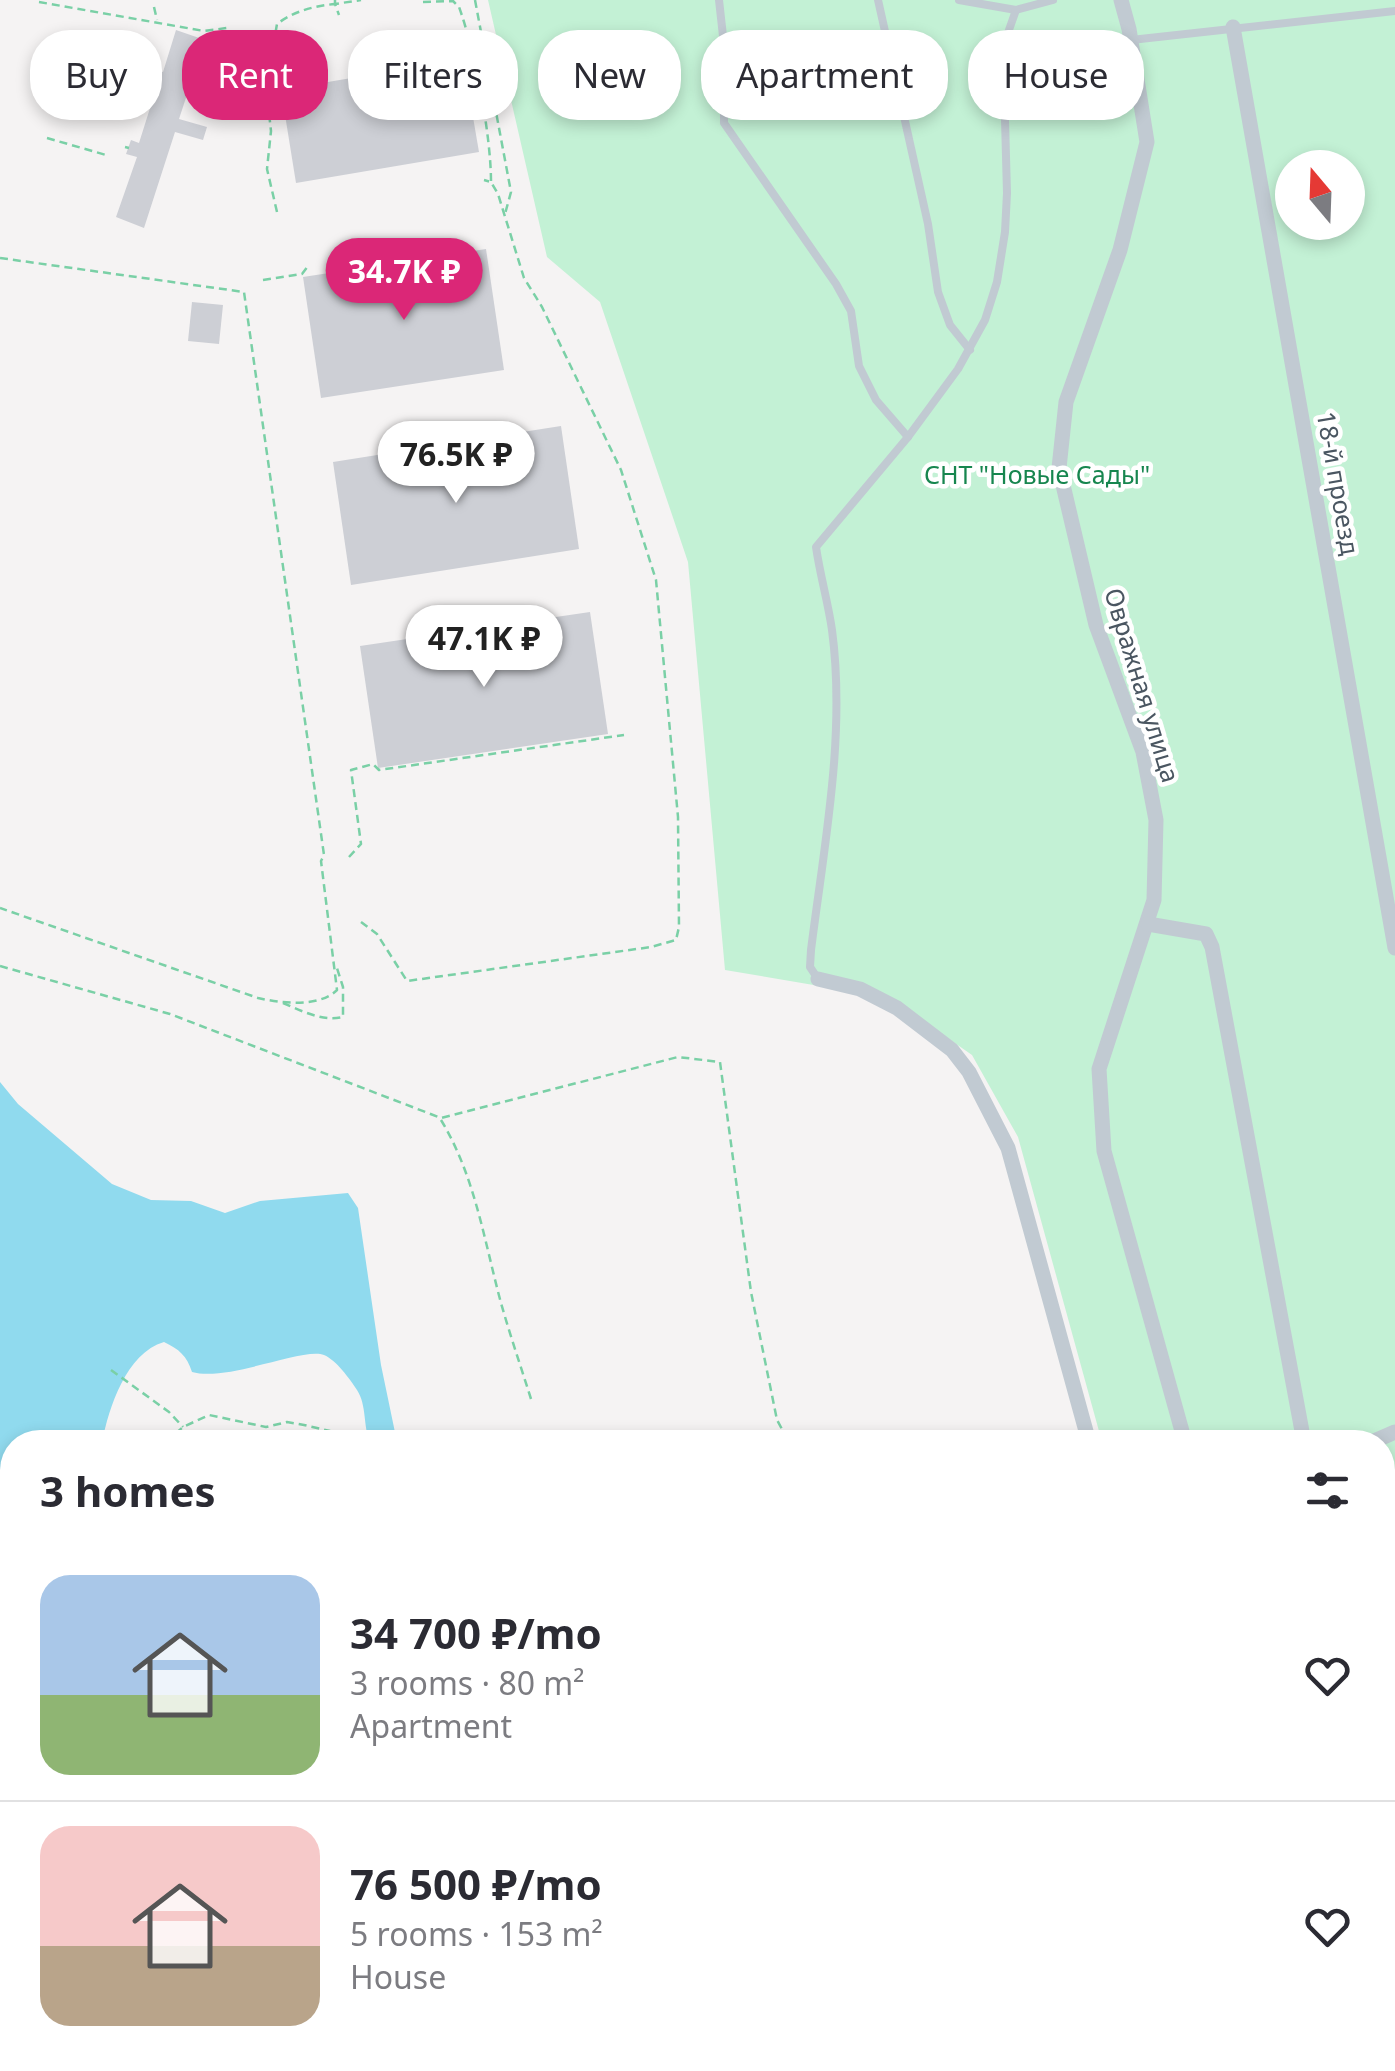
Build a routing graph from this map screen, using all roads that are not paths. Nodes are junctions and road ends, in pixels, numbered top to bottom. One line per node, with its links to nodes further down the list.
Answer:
1 (719, 0): 13 (lane)
2 (878, 0): 12 (lane)
3 (959, 0): 6 (lane)
4 (1053, 0): 6 (lane)
5 (1121, 0): 9 (street, Овражная улица)
6 (1016, 10): 12 (lane)
7 (1395, 11): 8 (lane)
8 (1234, 27): 10 (lane); 15 (street, 18-й проезд)
9 (1128, 30)
10 (1144, 38)
11 (1143, 120): 14 (street, Овражная улица)
12 (970, 350): 13 (lane)
13 (908, 437): 16 (lane)
14 (1148, 924): 18 (street, Овражная улица); 19 (street)
15 (1395, 948)
16 (818, 979): 17 (street)
17 (1085, 1430)
18 (1181, 1430)
19 (1302, 1430)

